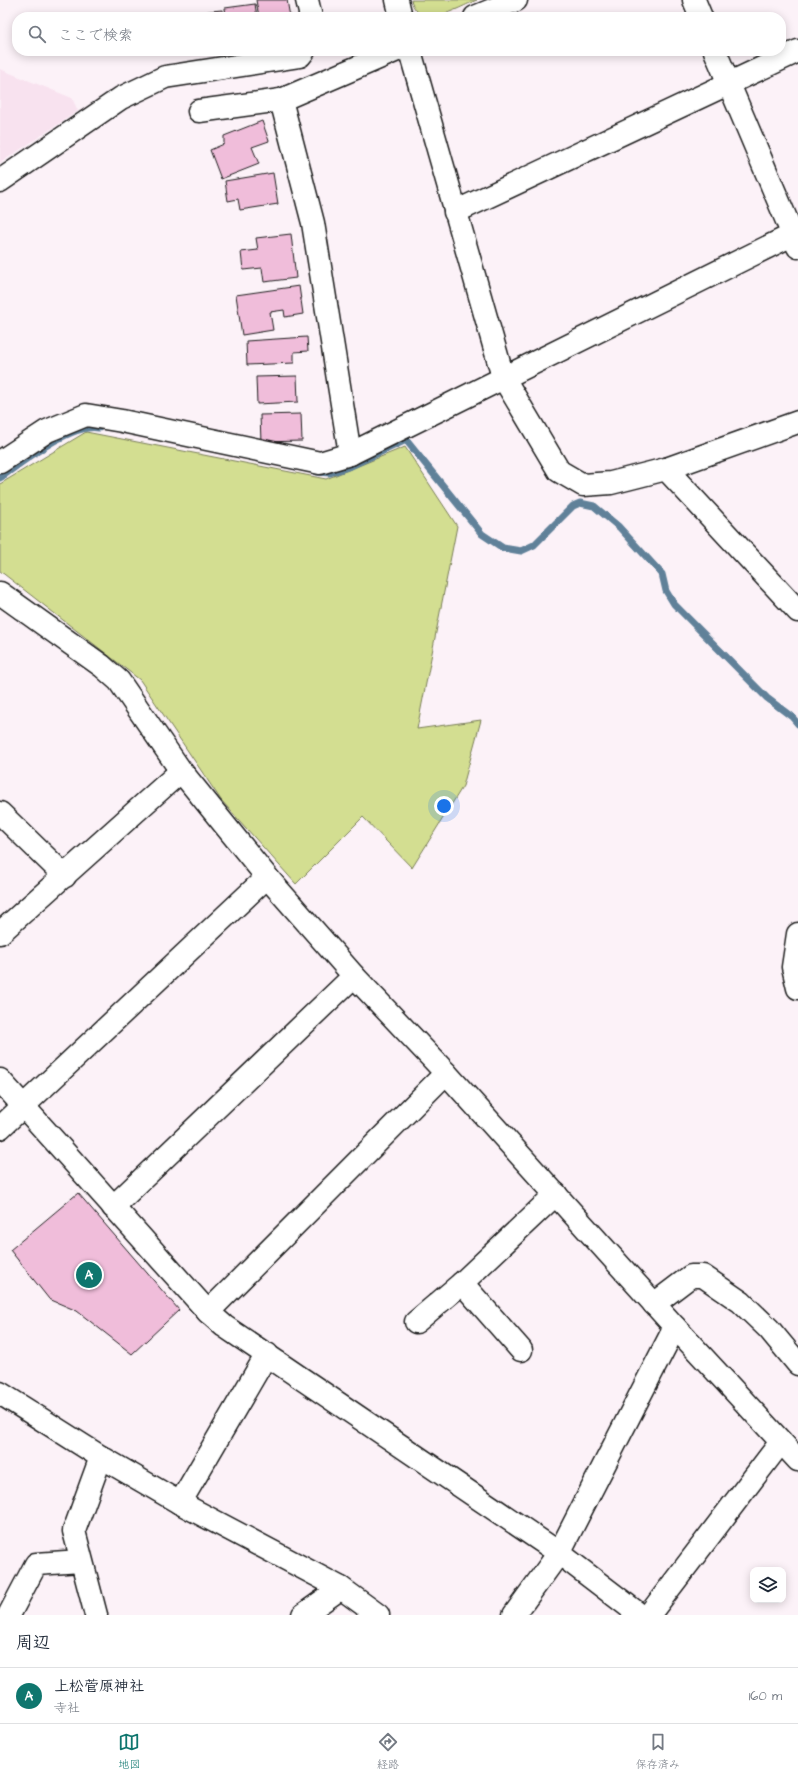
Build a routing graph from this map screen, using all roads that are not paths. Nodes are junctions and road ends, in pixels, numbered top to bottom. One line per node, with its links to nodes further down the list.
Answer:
1 (307, 0): 5 (street)
2 (397, 0): 6 (street)
3 (516, 0): 7 (street)
4 (694, 0): 8 (street)
5 (310, 12)
6 (400, 12)
7 (487, 12)
8 (699, 12)
9 (798, 51): 15 (street)
10 (285, 56): 19 (street)
11 (303, 56): 16 (street)
12 (383, 56): 16 (street)
13 (411, 56): 20 (street)
14 (717, 56): 15 (street)
15 (729, 82): 20 (street); 21 (street)
16 (311, 87): 17 (street)
17 (281, 100): 18 (street); 24 (street)
18 (199, 111)
19 (0, 181)
20 (455, 212): 22 (street)
21 (796, 238): 22 (street)
22 (503, 377): 24 (street); 26 (street)
23 (798, 422): 26 (street)
24 (350, 454): 25 (street)
25 (0, 462)
26 (666, 469): 28 (street)
27 (0, 593): 29 (street)
28 (798, 611)
29 (181, 771): 31 (street); 32 (street)
30 (0, 813): 31 (street)
31 (64, 876): 33 (street)
32 (267, 877): 35 (street); 39 (street)
33 (0, 933)
34 (798, 934): 36 (street)
35 (354, 976): 37 (street); 42 (street)
36 (798, 988)
37 (446, 1073): 41 (street); 45 (street)
38 (0, 1080): 39 (street)
39 (23, 1107): 40 (street); 42 (street)
40 (0, 1128)
41 (556, 1194): 43 (street); 44 (street)
42 (113, 1207): 45 (street)
43 (462, 1283): 46 (street); 48 (street)
44 (654, 1304): 47 (street); 50 (street)
45 (208, 1312): 49 (street)
46 (416, 1322)
47 (675, 1327): 52 (street); 56 (street)
48 (521, 1350)
49 (267, 1354): 55 (street); 56 (street)
50 (798, 1364)
51 (0, 1393): 53 (street)
52 (781, 1442): 54 (street); 65 (street)
53 (101, 1457): 55 (street); 57 (street)
54 (798, 1460)
55 (180, 1503): 58 (street)
56 (559, 1553): 63 (street); 64 (street)
57 (81, 1561): 59 (street); 60 (street)
58 (341, 1588): 61 (street); 62 (street)
59 (10, 1615)
60 (96, 1615)
61 (303, 1615)
62 (378, 1615)
63 (514, 1615)
64 (640, 1615)
65 (649, 1615)

